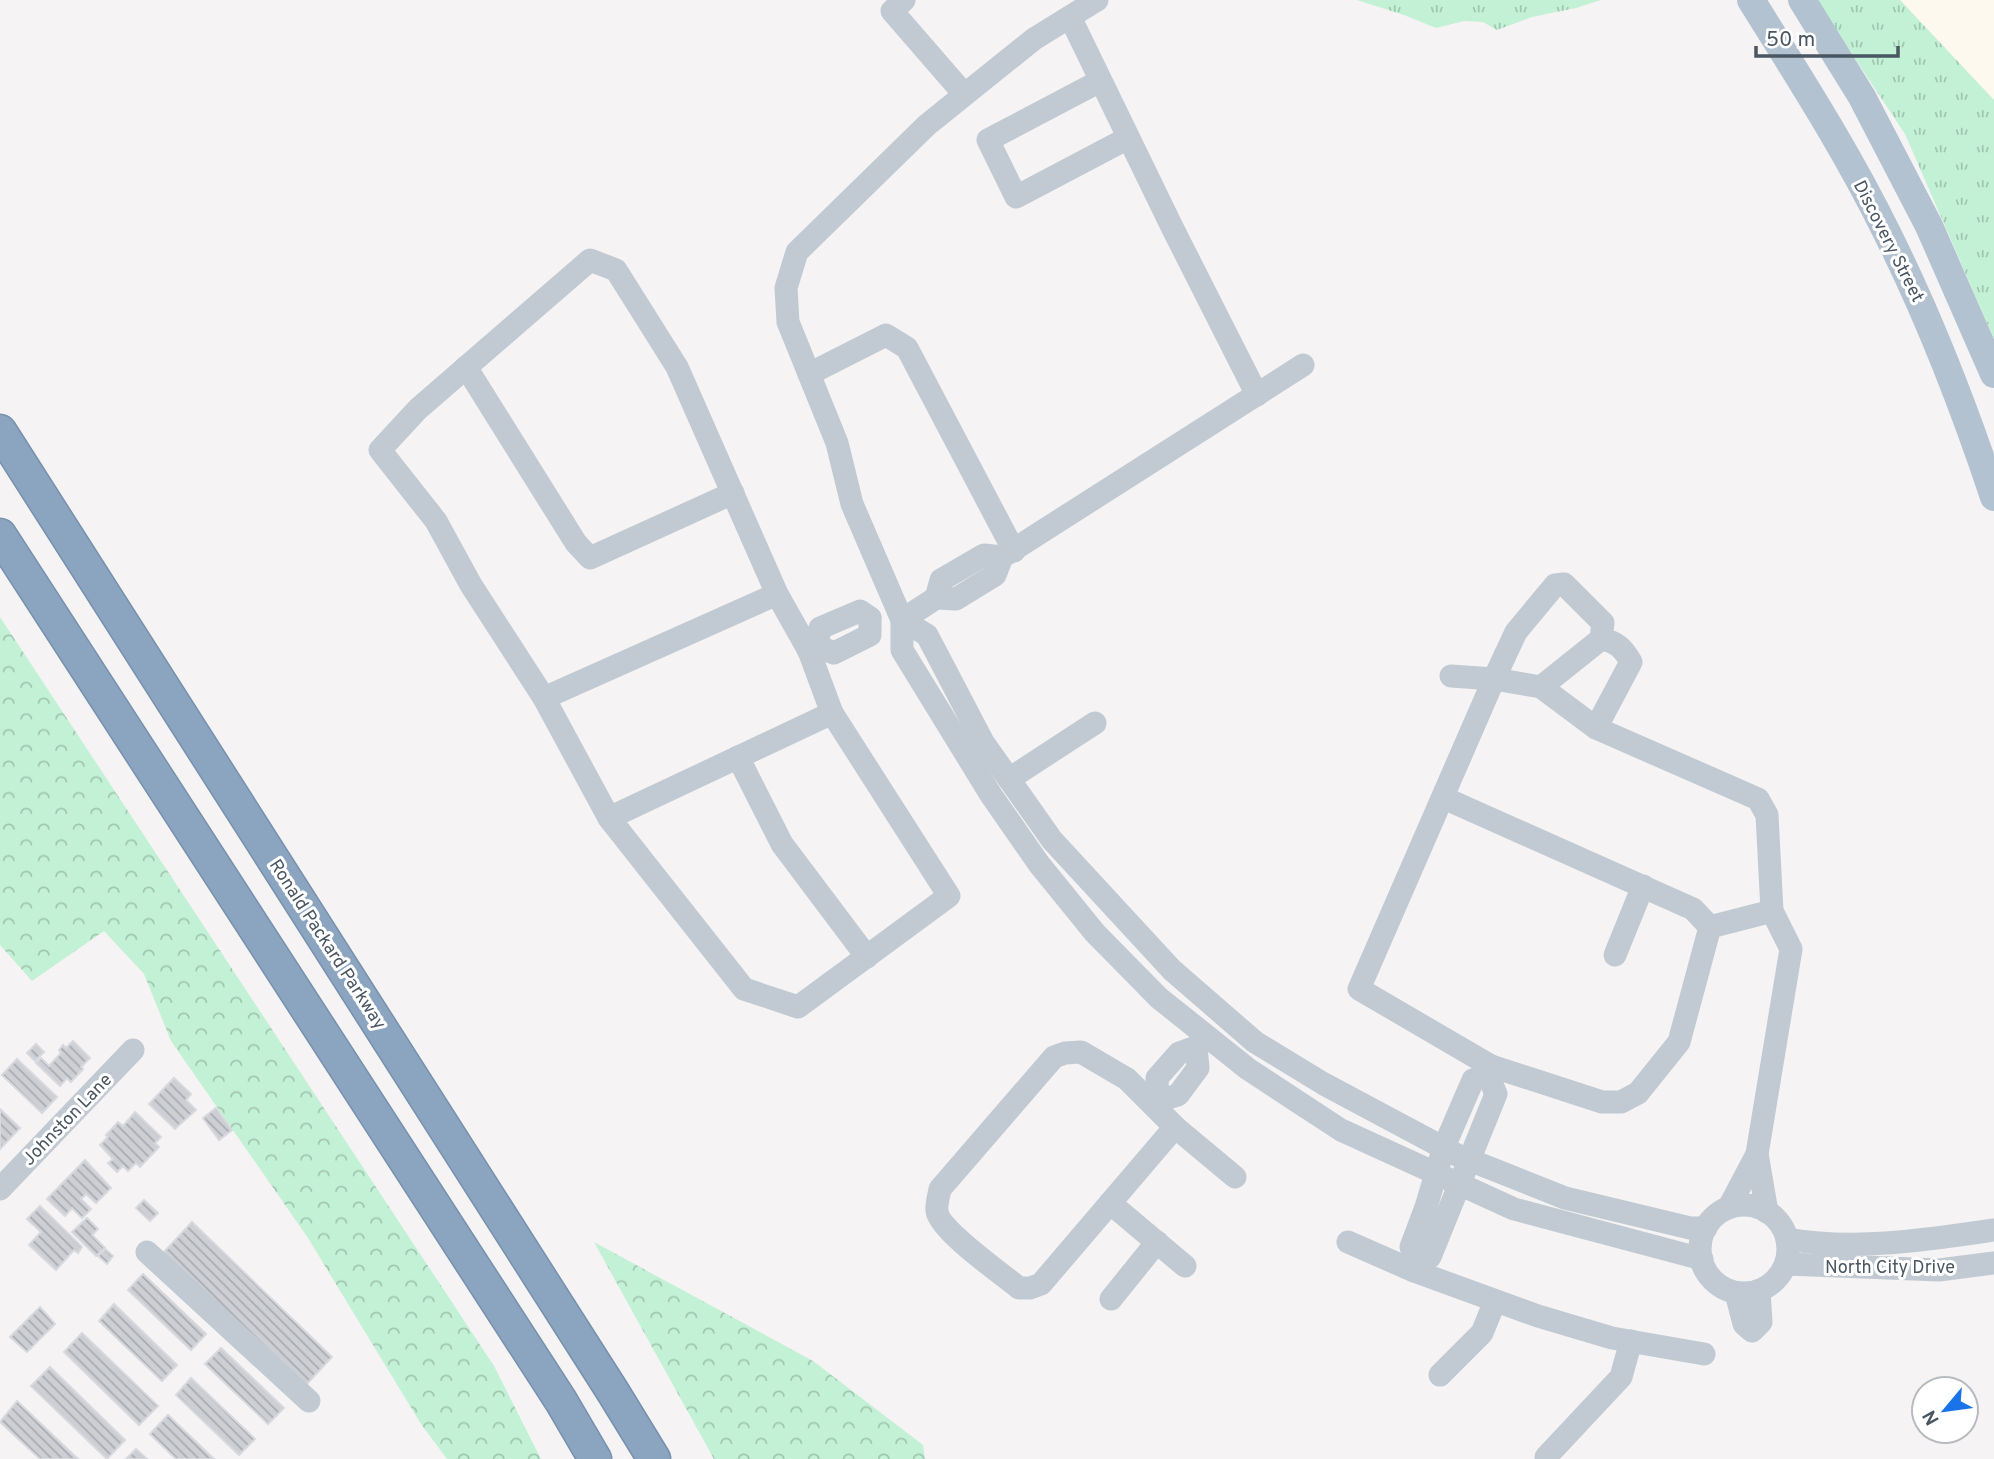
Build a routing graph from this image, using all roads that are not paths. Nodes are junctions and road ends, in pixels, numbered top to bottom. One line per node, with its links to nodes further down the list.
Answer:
1 (904, 0): 7 (street)
2 (1097, 0): 5 (street)
3 (1751, 0): 16 (main road, Discovery Street)
4 (1802, 0): 12 (main road)
5 (1070, 17): 6 (street); 7 (street)
6 (1100, 81): 8 (street); 8 (street)
7 (964, 94): 11 (street)
8 (1128, 138): 13 (street)
9 (1303, 365): 13 (street)
10 (466, 367): 15 (street); 15 (street); 28 (street)
11 (808, 374): 18 (street); 21 (street)
12 (1994, 374)
13 (1256, 395): 18 (street)
14 (0, 431): 80 (highway, Ronald Packard Parkway)
15 (733, 493): 20 (street)
16 (1994, 497)
17 (0, 535): 24 (highway)
18 (1008, 554): 21 (street)
19 (0, 557): 24 (highway)
20 (777, 594): 23 (street); 28 (street)
21 (899, 613): 23 (street); 33 (street); 42 (street)
22 (1601, 639): 26 (street); 27 (street); 31 (street)
23 (813, 649): 29 (street)
24 (82, 662): 76 (highway)
25 (1451, 676): 26 (street)
26 (1494, 679): 27 (street); 34 (street)
27 (1541, 687): 31 (street)
28 (544, 698): 35 (street)
29 (832, 713): 32 (street); 40 (street)
30 (1095, 723): 33 (street)
31 (1596, 728): 37 (street)
32 (738, 757): 35 (street); 40 (street)
33 (1009, 779): 41 (street)
34 (1444, 797): 36 (street); 44 (street)
35 (609, 818): 40 (street)
36 (1643, 886): 38 (street); 39 (street)
37 (1772, 911): 38 (street); 48 (street)
38 (1710, 927): 44 (street)
39 (1615, 955)
40 (867, 957)
41 (1222, 1013): 42 (street); 47 (street)
42 (1201, 1041): 45 (street); 50 (street)
43 (133, 1050): 53 (street, Johnston Lane)
44 (1490, 1070): 47 (street); 49 (street)
45 (1156, 1104): 46 (street); 54 (street)
46 (1175, 1127): 51 (street); 54 (street)
47 (1444, 1147): 49 (street); 50 (street)
48 (1757, 1154): 55 (street); 56 (street)
49 (1469, 1160): 52 (street); 57 (street)
50 (1436, 1173): 52 (street); 67 (street)
51 (1236, 1177)
52 (1460, 1185): 63 (street); 67 (street)
53 (0, 1189)
54 (1110, 1203): 60 (street)
55 (1729, 1207): 56 (street); 57 (street)
56 (1767, 1212): 59 (street)
57 (1706, 1228): 63 (street)
58 (1994, 1230): 59 (street, North City Drive)
59 (1787, 1239): 64 (street)
60 (1157, 1242): 66 (street); 69 (street)
61 (1348, 1242): 67 (street)
62 (147, 1252): 75 (street)
63 (1702, 1259): 68 (street)
64 (1786, 1264): 65 (street, North City Drive); 68 (street)
65 (1994, 1264)
66 (1185, 1266)
67 (1416, 1267): 70 (street)
68 (1748, 1292): 72 (street)
69 (1111, 1298)
70 (1495, 1301): 71 (street); 74 (street)
71 (1631, 1341): 73 (street); 77 (street)
72 (1753, 1341)
73 (1703, 1354)
74 (1440, 1375)
75 (309, 1401)
76 (561, 1401): 78 (highway); 79 (highway)
77 (1546, 1457)
78 (575, 1459)
79 (595, 1459)
80 (654, 1459)

